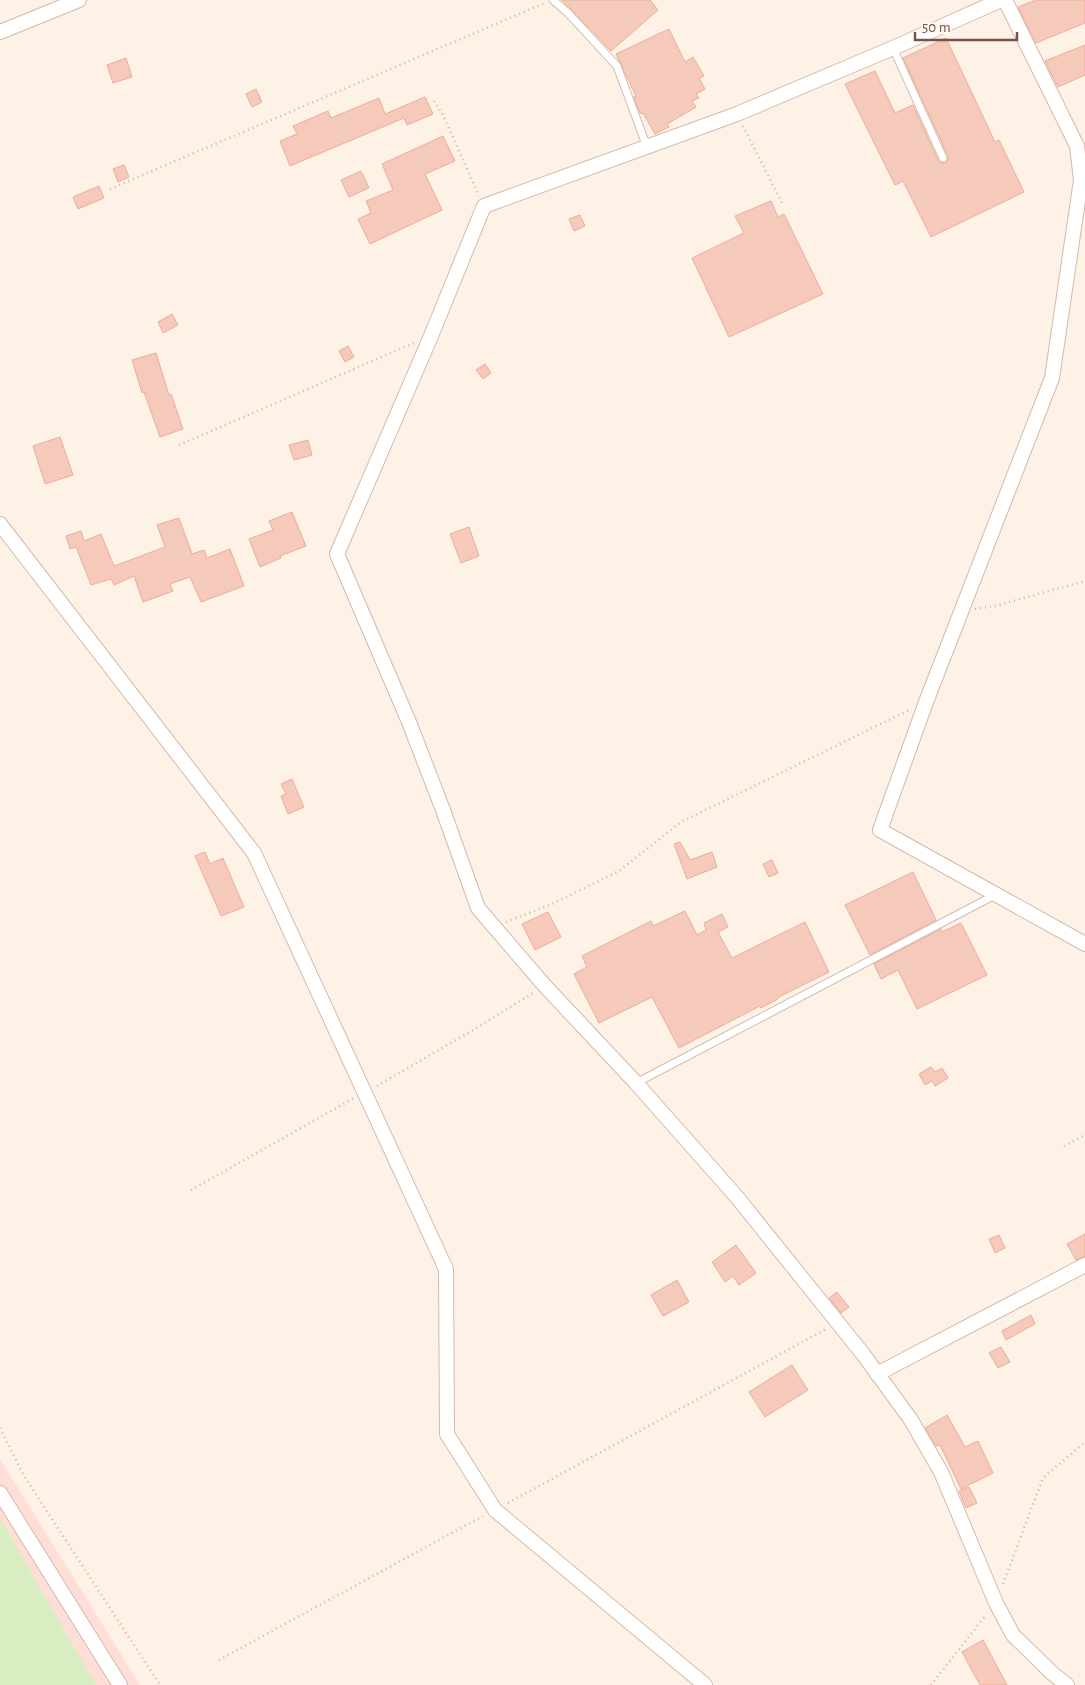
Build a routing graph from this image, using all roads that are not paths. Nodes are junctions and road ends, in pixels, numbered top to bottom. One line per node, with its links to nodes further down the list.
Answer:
1 (78, 0): 5 (street)
2 (552, 0): 7 (lane)
3 (1001, 0): 6 (street)
4 (1005, 0): 10 (street)
5 (0, 32)
6 (893, 48): 7 (street); 8 (lane)
7 (647, 147): 12 (street)
8 (943, 158)
9 (0, 524): 17 (street)
10 (994, 895): 11 (street); 12 (lane)
11 (1085, 944)
12 (636, 1083): 14 (street)
13 (1085, 1265): 14 (street)
14 (877, 1374): 18 (street)
15 (0, 1493): 16 (street)
16 (120, 1685)
17 (705, 1685)
18 (1067, 1685)

